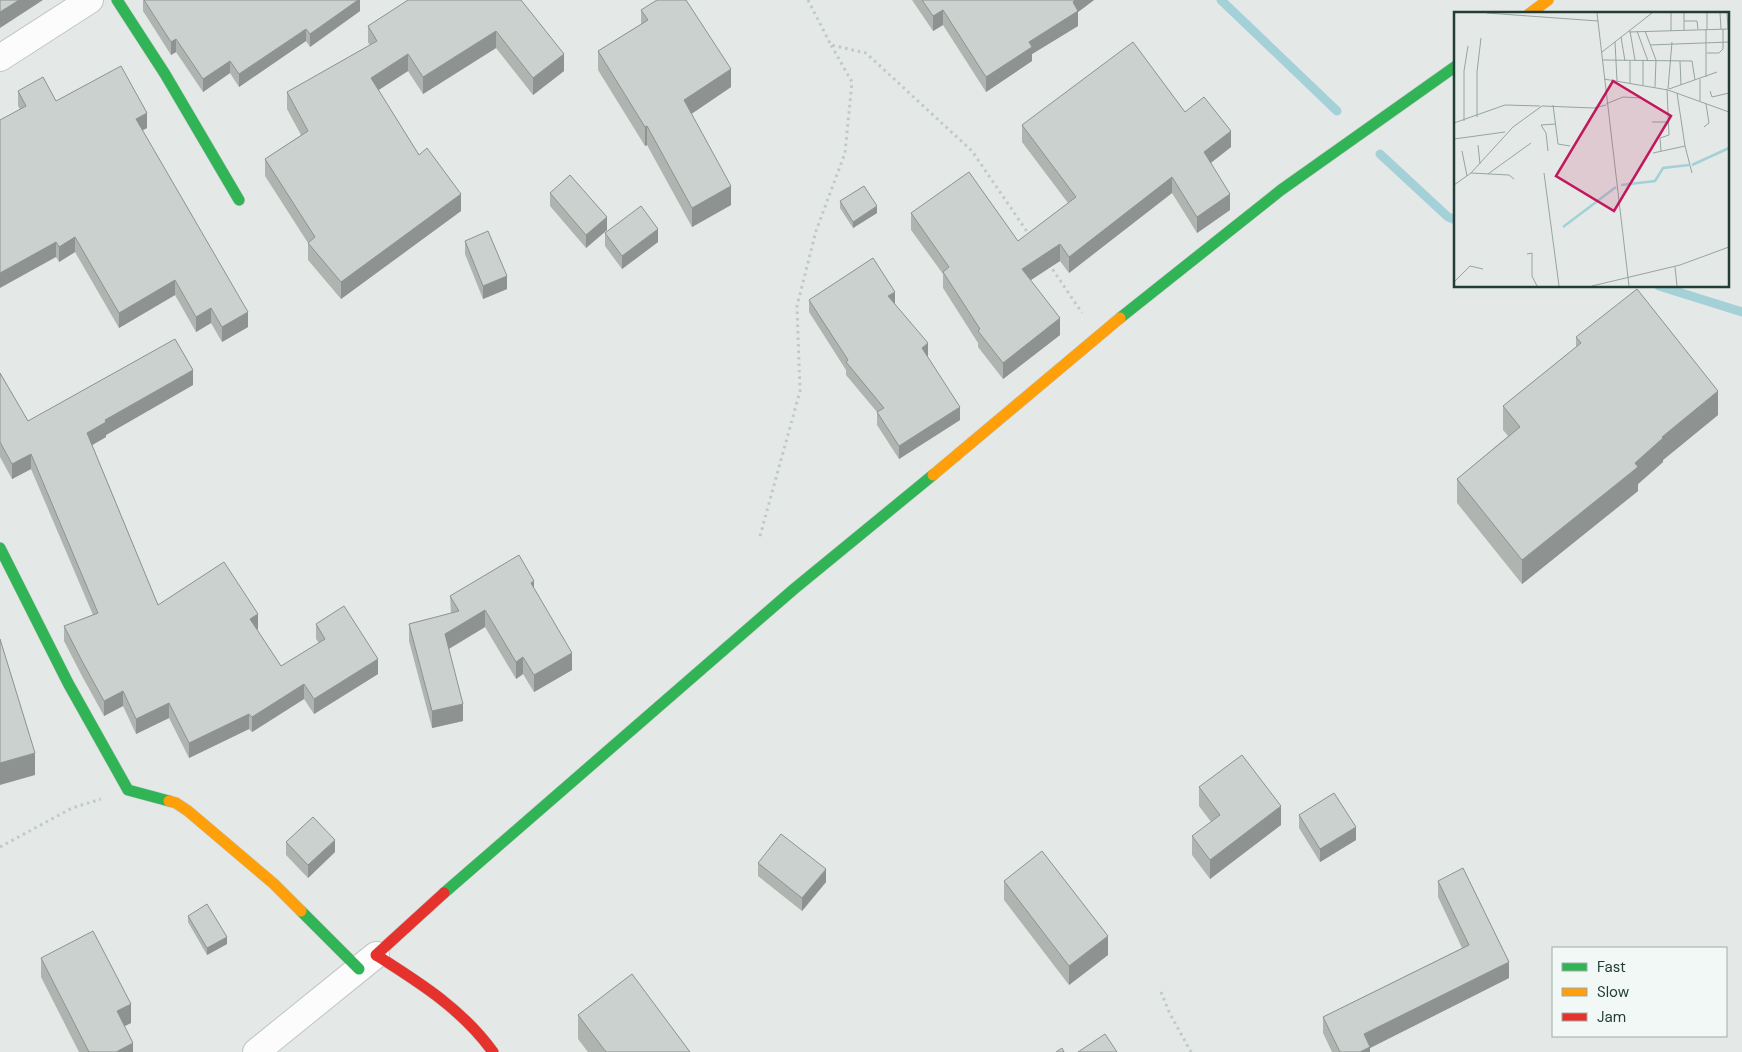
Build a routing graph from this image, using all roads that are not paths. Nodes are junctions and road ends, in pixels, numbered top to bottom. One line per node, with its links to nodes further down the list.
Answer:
1 (90, 0): 5 (street)
2 (117, 0): 7 (street)
3 (1548, 0): 4 (street)
4 (1532, 12)
5 (0, 58)
6 (1454, 67): 9 (street)
7 (239, 200)
8 (0, 548): 9 (street)
9 (368, 962): 10 (street); 11 (street)
10 (256, 1052)
11 (493, 1052)

